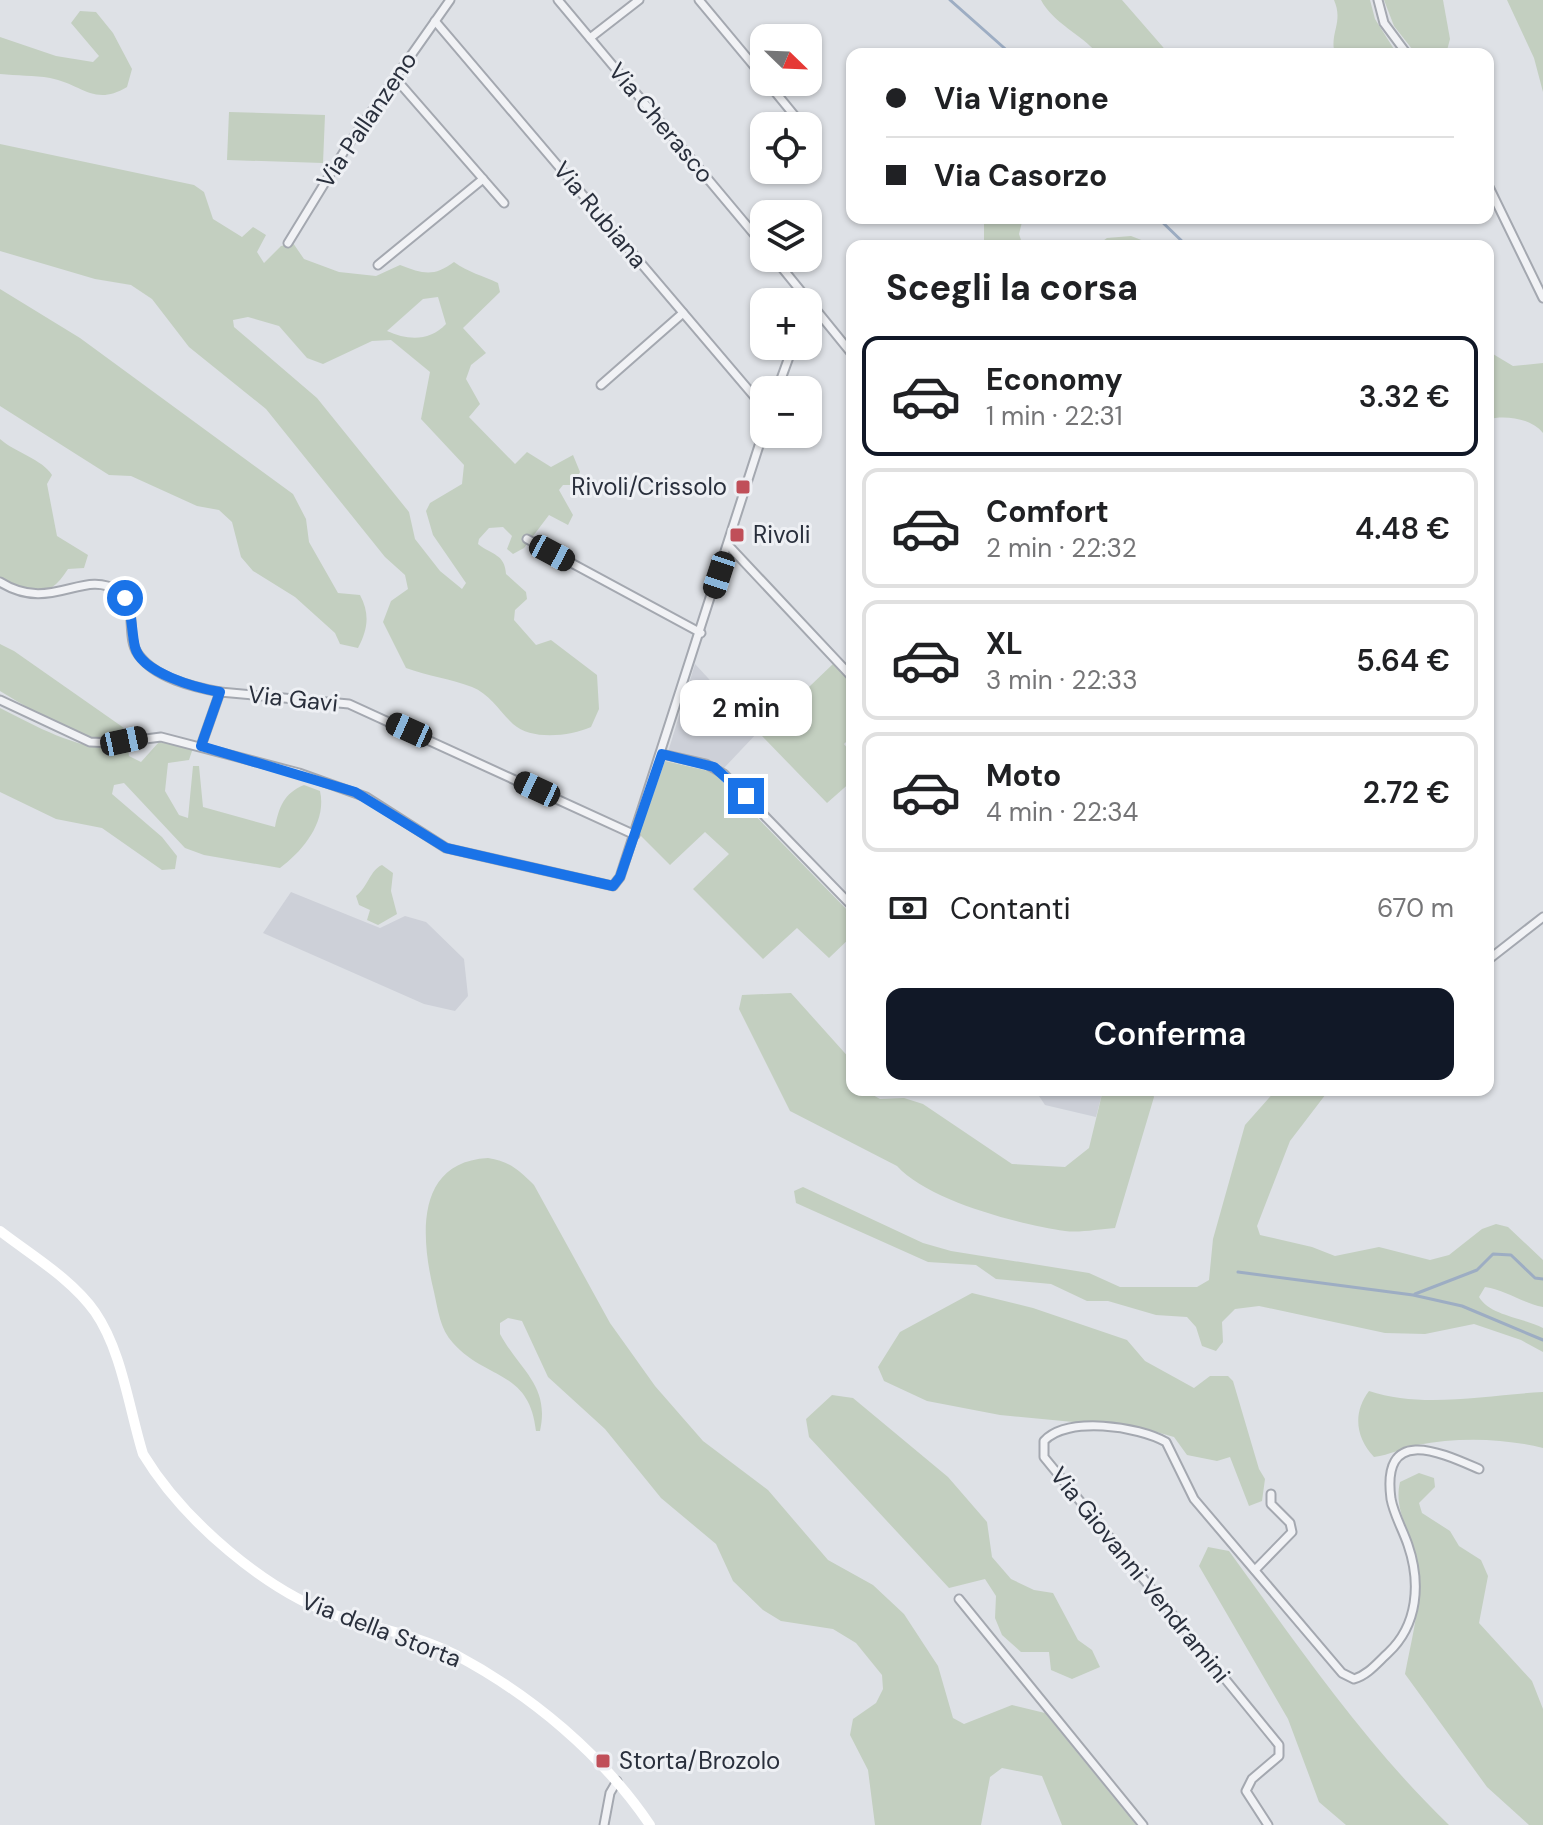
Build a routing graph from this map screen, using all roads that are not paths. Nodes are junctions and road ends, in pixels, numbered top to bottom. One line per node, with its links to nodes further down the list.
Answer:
1 (450, 0): 6 (street, Via Pallanzeno)
2 (558, 0): 7 (street, Via Cherasco)
3 (639, 0): 7 (street)
4 (699, 0): 9 (street)
5 (1378, 0): 8 (street)
6 (435, 21): 10 (street, Via Pallanzeno); 22 (street, Via Rubiana)
7 (590, 38): 16 (street, Via Cherasco)
8 (1403, 48)
9 (750, 61)
10 (395, 78): 13 (street); 17 (street, Via Pallanzeno)
11 (779, 96): 12 (street)
12 (792, 112)
13 (483, 179): 15 (street); 18 (street)
14 (1494, 197): 21 (street)
15 (504, 203)
16 (750, 229)
17 (288, 243)
18 (378, 265)
19 (785, 272): 20 (street)
20 (798, 288)
21 (1543, 298)
22 (683, 313): 25 (street); 26 (street, Via Rubiana)
23 (822, 318): 24 (street)
24 (846, 347)
25 (601, 385)
26 (750, 392)
27 (759, 448): 29 (street)
28 (527, 539): 31 (street)
29 (729, 546): 31 (street); 32 (street)
30 (0, 582): 33 (street)
31 (701, 633): 36 (street)
32 (846, 671)
33 (220, 692): 35 (street, Via Gavi); 37 (street, Via Gavi)
34 (0, 700): 35 (street)
35 (201, 746): 37 (street)
36 (662, 754): 37 (street); 38 (street)
37 (635, 835)
38 (846, 900)
39 (1543, 917): 40 (street)
40 (1494, 955)
41 (0, 1231): 46 (main road, Via della Storta)
42 (1479, 1469): 44 (street, Via Giovanni Vendramini)
43 (1271, 1494): 44 (street)
44 (1255, 1570): 50 (street, Via Giovanni Vendramini)
45 (959, 1599): 49 (street)
46 (617, 1781): 47 (street); 48 (main road, Via della Storta)
47 (604, 1825)
48 (650, 1825)
49 (1143, 1825)
50 (1268, 1825)

